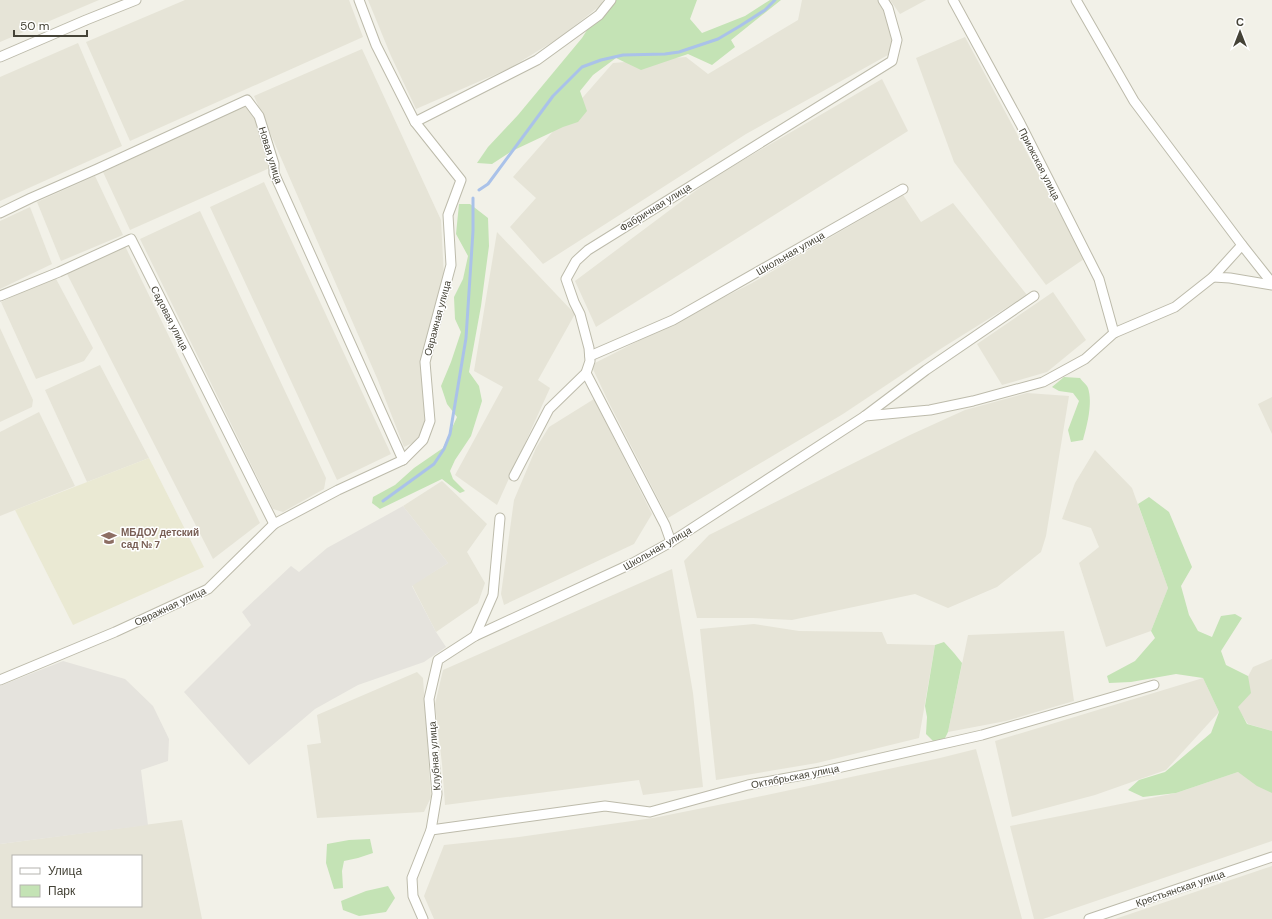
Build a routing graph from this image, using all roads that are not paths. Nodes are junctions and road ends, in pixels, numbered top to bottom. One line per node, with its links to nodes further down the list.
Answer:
1 (136, 0): 7 (street)
2 (359, 0): 8 (street)
3 (611, 0): 8 (street)
4 (883, 0): 17 (street, Фабричная улица)
5 (953, 0): 16 (street, Приокская улица)
6 (1076, 0): 11 (street)
7 (0, 57)
8 (415, 122): 20 (street, Овражная улица)
9 (903, 189): 17 (street, Школьная улица)
10 (0, 213): 20 (street, Новая улица)
11 (1242, 245): 12 (street, Школьная улица); 13 (street)
12 (1213, 277): 13 (street); 16 (street, Школьная улица)
13 (1272, 284)
14 (0, 296): 23 (street, Садовая улица)
15 (1034, 296): 19 (street, Школьная улица)
16 (1114, 333): 19 (street, Школьная улица)
17 (590, 356): 18 (street, Фабричная улица)
18 (586, 372): 21 (street); 24 (street)
19 (865, 416): 24 (street, Школьная улица)
20 (402, 460): 23 (street, Овражная улица)
21 (514, 476)
22 (500, 518): 25 (street)
23 (274, 524): 27 (street, Овражная улица)
24 (671, 542): 25 (street, Школьная улица)
25 (475, 636): 26 (street, Школьная улица)
26 (438, 660): 29 (street, Клубная улица)
27 (0, 680)
28 (1154, 686): 29 (street, Октябрьская улица)
29 (431, 830): 31 (street, Клубная улица)
30 (1272, 857): 32 (street, Крестьянская улица)
31 (423, 919)
32 (1089, 919)

